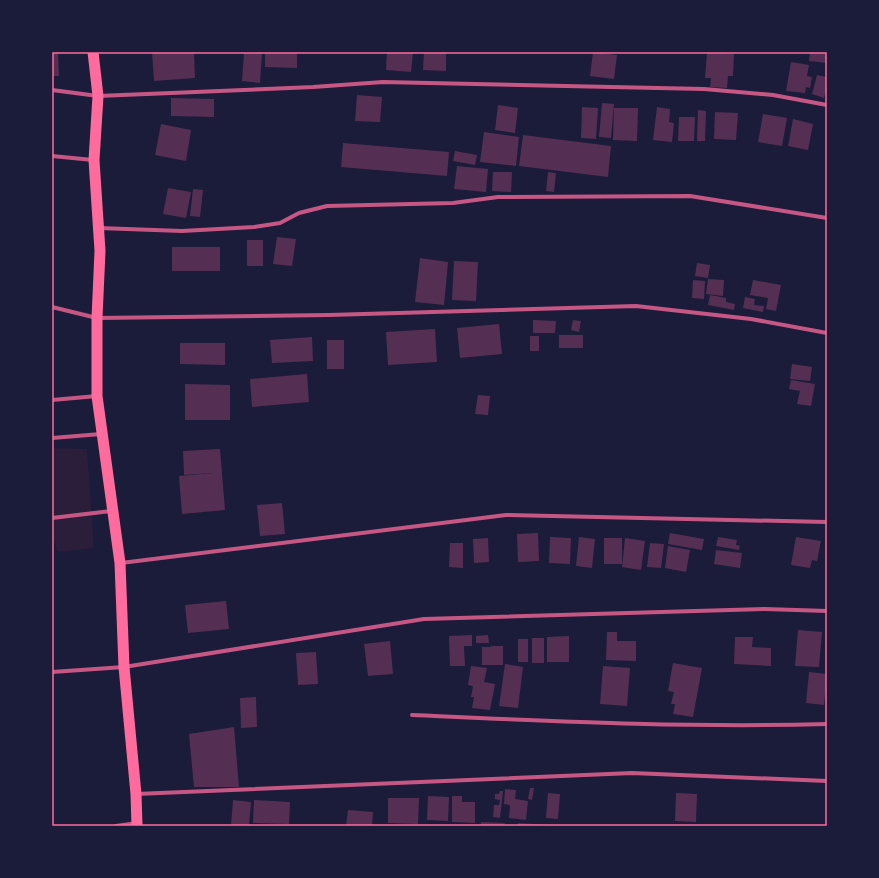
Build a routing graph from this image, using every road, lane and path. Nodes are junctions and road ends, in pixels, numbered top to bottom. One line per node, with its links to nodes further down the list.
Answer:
1 (93, 52): 3 (highway)
2 (52, 90): 3 (street)
3 (98, 96): 4 (street); 6 (highway)
4 (827, 105)
5 (52, 156): 6 (street)
6 (94, 160): 8 (highway)
7 (827, 218): 8 (street)
8 (98, 228): 10 (highway)
9 (52, 307): 10 (street)
10 (97, 318): 11 (street); 12 (highway)
11 (827, 333)
12 (97, 396): 13 (street); 14 (highway)
13 (52, 400)
14 (103, 434): 15 (street); 16 (highway)
15 (52, 438)
16 (113, 511): 17 (street); 19 (highway)
17 (52, 518)
18 (827, 522): 19 (street)
19 (120, 563): 21 (highway)
20 (827, 611): 21 (street)
21 (124, 667): 22 (street); 26 (highway)
22 (52, 672)
23 (412, 715): 24 (street)
24 (827, 724)
25 (827, 781): 26 (street)
26 (136, 794): 27 (highway)
27 (137, 824): 28 (street)
28 (116, 826)

